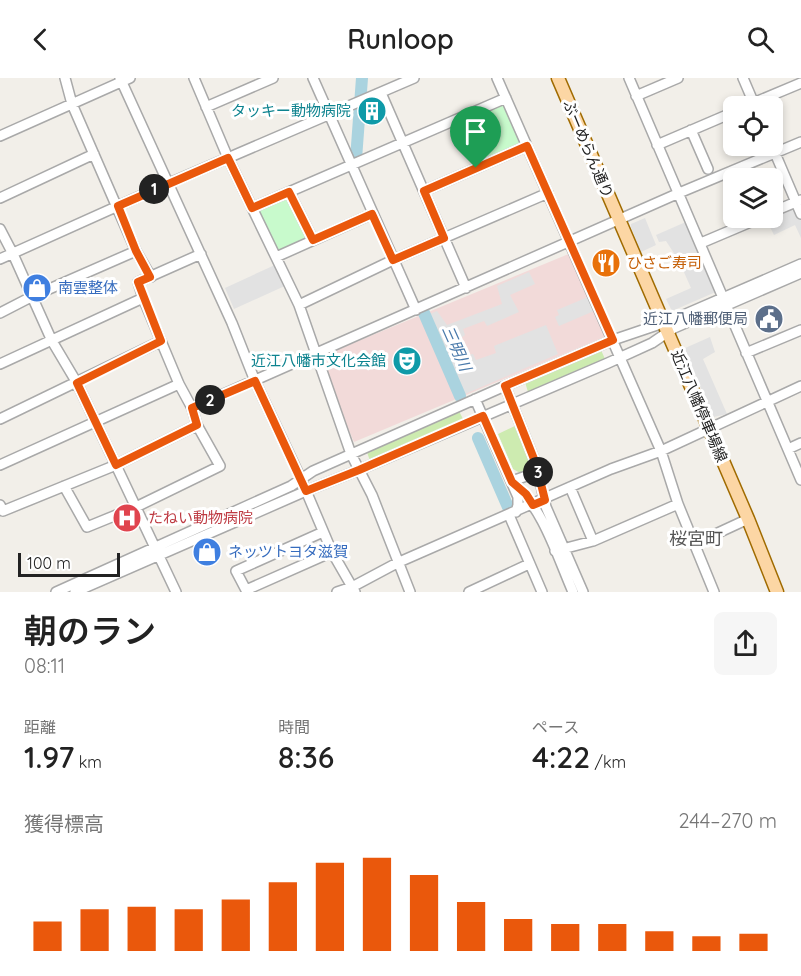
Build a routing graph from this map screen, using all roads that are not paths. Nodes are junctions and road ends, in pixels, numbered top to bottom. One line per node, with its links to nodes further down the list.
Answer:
1 (65, 78): 18 (street)
2 (194, 78): 19 (street)
3 (273, 78): 19 (street)
4 (313, 78): 20 (street)
5 (414, 78): 13 (street)
6 (496, 78): 17 (street)
7 (558, 78): 47 (main road, ぶーめらん通り)
8 (629, 78): 14 (street)
9 (678, 78): 14 (street)
10 (743, 78): 15 (street)
11 (124, 79): 18 (street); 35 (street)
12 (801, 83): 16 (street)
13 (381, 93): 20 (street); 25 (street)
14 (636, 96): 26 (street)
15 (749, 96)
16 (772, 96)
17 (506, 98): 25 (street); 27 (street)
18 (72, 104): 23 (street); 29 (street)
19 (206, 107): 32 (street)
20 (330, 115): 32 (street); 33 (street)
21 (723, 117): 22 (street)
22 (692, 130): 26 (street); 34 (street)
23 (0, 136)
24 (801, 142): 28 (street)
25 (404, 144): 33 (street); 36 (street)
26 (657, 145): 39 (street)
27 (527, 146): 36 (street); 38 (street)
28 (783, 146)
29 (94, 154): 40 (street); 42 (street)
30 (758, 156): 39 (street)
31 (776, 156): 41 (street)
32 (228, 158): 35 (street); 43 (street)
33 (351, 166): 37 (street); 45 (street)
34 (708, 169)
35 (168, 184): 42 (street); 56 (street)
36 (424, 191): 50 (street)
37 (289, 192): 43 (street); 51 (street)
38 (548, 193): 50 (street); 52 (street)
39 (679, 194): 47 (street); 53 (street)
40 (0, 198)
41 (799, 201): 44 (street); 46 (street)
42 (118, 206): 54 (street); 55 (street)
43 (252, 208): 57 (street)
44 (783, 208)
45 (372, 214): 51 (street); 59 (street)
46 (801, 214)
47 (619, 221): 52 (street); 70 (main road, 近江八幡停車場線)
48 (736, 228): 53 (street)
49 (0, 229): 55 (street)
50 (444, 238): 59 (street); 63 (street)
51 (313, 240): 57 (street)
52 (568, 243): 63 (street); 72 (street)
53 (700, 243): 66 (street)
54 (136, 251): 62 (street); 64 (street)
55 (13, 254): 58 (street); 64 (street)
56 (201, 254): 62 (street); 79 (street)
57 (276, 257): 67 (street)
58 (0, 260)
59 (393, 260): 67 (street); 68 (street)
60 (801, 264): 66 (street)
61 (801, 273): 66 (street)
62 (150, 277): 65 (street)
63 (466, 288): 68 (street)
64 (31, 297): 69 (street); 73 (street)
65 (143, 298): 73 (street); 74 (street)
66 (724, 302): 70 (street); 76 (street)
67 (299, 305): 75 (street)
68 (416, 310): 75 (street)
69 (0, 313)
70 (666, 328): 72 (street); 77 (street); 92 (main road, 近江八幡停車場線)
71 (801, 330): 76 (street)
72 (613, 340): 77 (street); 82 (street)
73 (52, 341): 78 (street); 80 (street)
74 (161, 341): 80 (street); 81 (street)
75 (317, 353): 79 (street); 96 (street)
76 (747, 353): 85 (street)
77 (620, 357): 86 (street); 95 (street)
78 (0, 364)
79 (255, 381): 87 (street); 101 (street)
80 (77, 383): 89 (street); 90 (street)
81 (179, 384): 87 (street); 90 (street)
82 (505, 386): 84 (street); 86 (street)
83 (801, 386): 85 (street)
84 (475, 399): 88 (street); 96 (street)
85 (768, 402): 92 (street); 94 (street)
86 (512, 403): 88 (street); 100 (street)
87 (192, 408): 91 (street)
88 (483, 416): 99 (street); 103 (street)
89 (0, 419)
90 (96, 423): 97 (street); 98 (street)
91 (197, 425): 98 (street); 111 (street)
92 (709, 428): 95 (street); 113 (main road, 近江八幡停車場線)
93 (801, 443): 94 (street)
94 (788, 449): 102 (street)
95 (661, 451): 105 (street); 108 (street)
96 (351, 454): 99 (street); 101 (street)
97 (0, 465)
98 (116, 465): 104 (street); 111 (street)
99 (359, 470): 106 (street); 120 (street)
100 (538, 472): 103 (street); 107 (street)
101 (301, 478): 106 (street); 118 (street)
102 (801, 480)
103 (512, 482): 110 (street); 112 (street)
104 (64, 486): 109 (street); 111 (street)
105 (570, 487): 107 (street); 115 (street)
106 (306, 491): 114 (street); 118 (street)
107 (545, 500): 110 (street); 117 (street)
108 (678, 504): 115 (street); 116 (street)
109 (0, 505)
110 (533, 505): 112 (street); 117 (street)
111 (136, 507): 118 (street)
112 (512, 514): 120 (street); 121 (street)
113 (748, 519): 116 (street); 133 (main road, 近江八幡停車場線)
114 (323, 532): 119 (street); 119 (street)
115 (593, 541): 117 (street)
116 (694, 544): 132 (street)
117 (559, 550): 130 (street); 131 (street)
118 (157, 551): 123 (street); 124 (street); 125 (street)
119 (332, 552): 122 (street)
120 (398, 563): 122 (street); 127 (street)
121 (529, 564): 128 (street); 129 (street)
122 (353, 590): 126 (street)
123 (56, 592)
124 (75, 592)
125 (176, 592)
126 (337, 592)
127 (410, 592)
128 (469, 592)
129 (542, 592)
130 (573, 592)
131 (583, 592)
132 (714, 592)
133 (777, 592)

